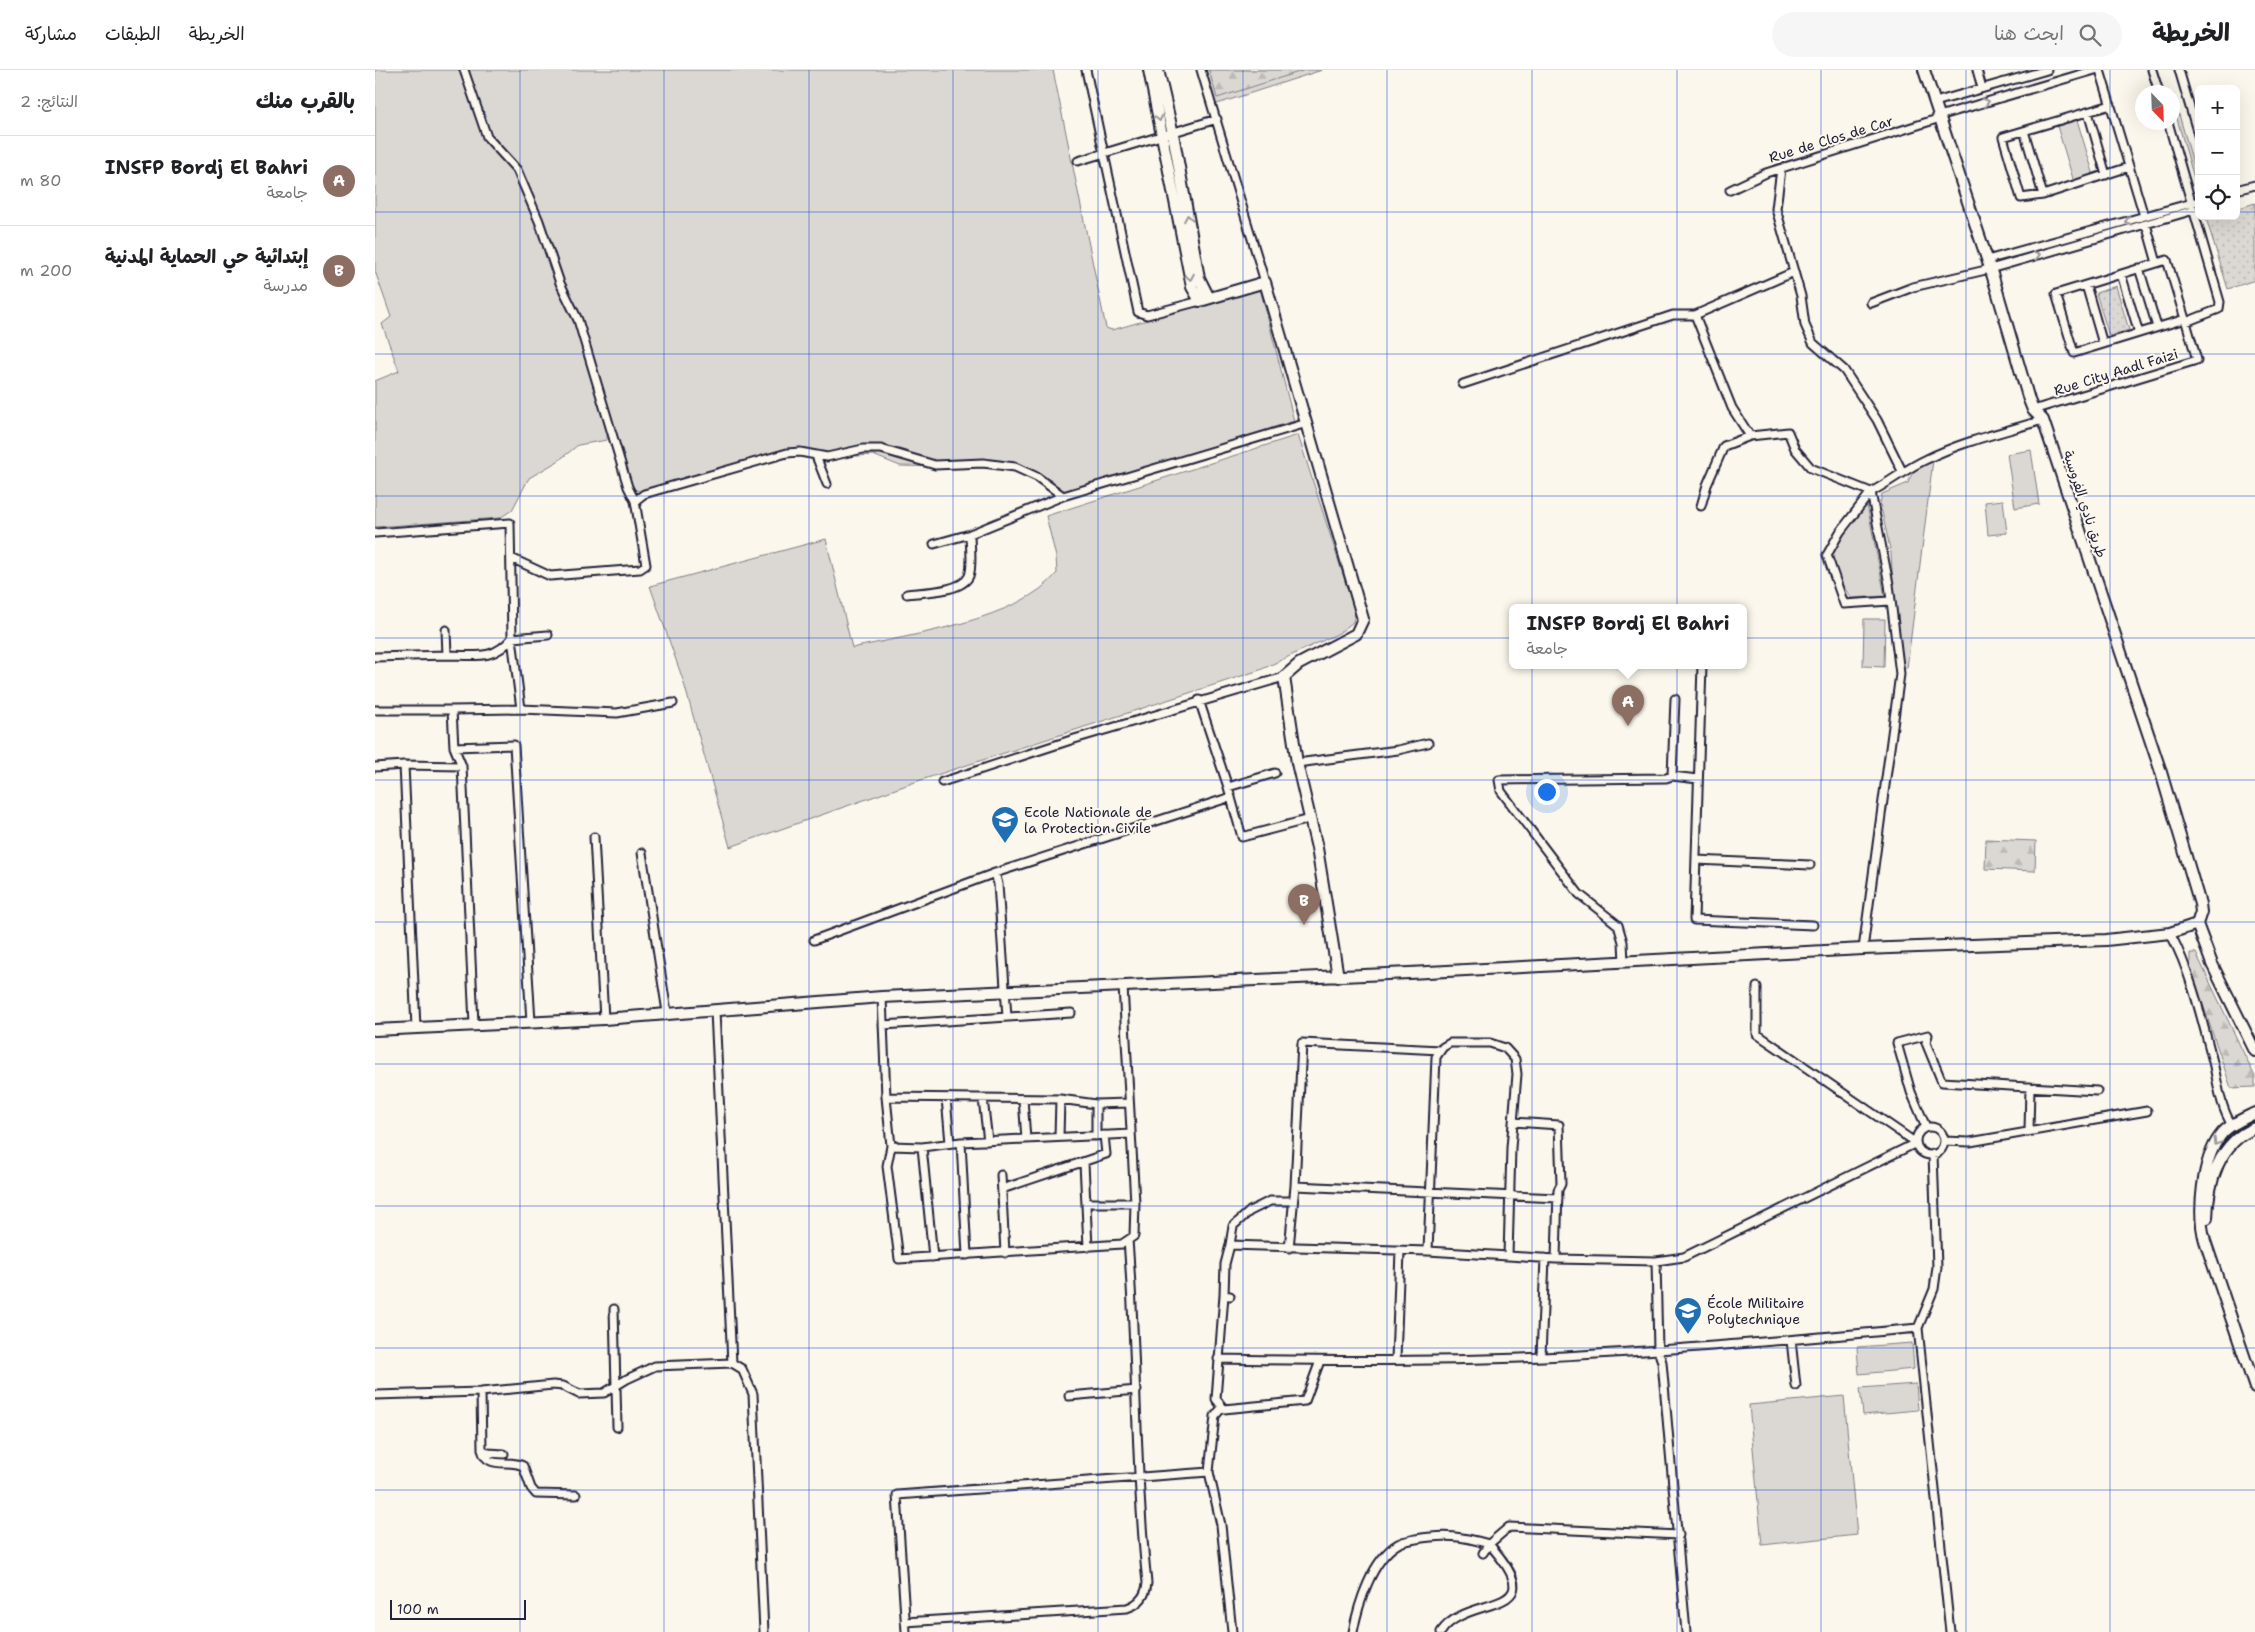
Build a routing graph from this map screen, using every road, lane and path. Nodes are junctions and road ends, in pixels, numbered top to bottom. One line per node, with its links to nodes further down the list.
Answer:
1 (464, 70): 60 (street)
2 (1086, 70): 24 (street)
3 (1149, 70): 23 (main road, one-way to 23)
4 (1158, 70): 23 (main road)
5 (1201, 70): 19 (street)
6 (1924, 70): 15 (main road, طريق نادي الفروسية)
7 (1977, 70): 14 (street)
8 (2047, 70): 14 (street)
9 (2095, 70): 18 (street, Rue de Clos de Car, one-way to 9)
10 (2100, 70): 16 (street)
11 (2152, 70): 13 (street)
12 (2179, 70): 21 (street)
13 (2157, 85)
14 (1982, 88): 15 (street)
15 (1935, 102): 18 (main road, طريق نادي الفروسية)
16 (2111, 105): 17 (street); 26 (street)
17 (2088, 112): 22 (street); 28 (street)
18 (1939, 116): 27 (street, Rue de Clos de Car); 37 (main road, طريق نادي الفروسية)
19 (1217, 119): 23 (street); 41 (street)
20 (2171, 130): 33 (street)
21 (2197, 130)
22 (2024, 132): 32 (street); 32 (street)
23 (1168, 135): 24 (street); 43 (main road)
24 (1105, 154): 25 (street); 43 (street)
25 (1078, 162)
26 (2129, 166): 28 (street); 34 (street)
27 (1781, 168): 31 (street, Rue de Clos de Car); 39 (street)
28 (2106, 175): 32 (street)
29 (2255, 185): 30 (street)
30 (2240, 189)
31 (1730, 190)
32 (2043, 195)
33 (2195, 205): 34 (street)
34 (2145, 220): 36 (street); 37 (street)
35 (2199, 220): 46 (street)
36 (2157, 263): 38 (street); 46 (street, Rue City Aadl Faizi)
37 (1989, 264): 44 (street); 51 (main road, طريق نادي الفروسية)
38 (2139, 268): 40 (street); 47 (street)
39 (1794, 272): 45 (street); 56 (street)
40 (2121, 274): 42 (street); 48 (street)
41 (1265, 282): 43 (main road); 53 (main road)
42 (2086, 285): 49 (street); 49 (street)
43 (1205, 300)
44 (1871, 303)
45 (1695, 315): 50 (street); 54 (street)
46 (2185, 320): 47 (street); 51 (street, Rue City Aadl Faizi)
47 (2157, 327): 48 (street)
48 (2139, 333): 49 (street)
49 (2103, 344)
50 (1463, 384)
51 (2033, 410): 52 (main road, طريق نادي الفروسية)
52 (2043, 420): 56 (street); 99 (main road, طريق نادي الفروسية)
53 (1307, 423): 59 (street); 74 (main road)
54 (1750, 436): 58 (street); 61 (street)
55 (816, 456): 57 (street); 59 (street); 60 (street)
56 (1903, 473): 58 (street)
57 (827, 484)
58 (1871, 492): 67 (street); 67 (street)
59 (1063, 496): 63 (street)
60 (635, 500): 65 (street)
61 (1701, 506)
62 (375, 533): 65 (street)
63 (970, 534): 64 (street); 66 (street)
64 (934, 544)
65 (511, 558): 70 (street)
66 (907, 594)
67 (1890, 601): 103 (street)
68 (446, 630): 71 (street)
69 (548, 635): 70 (street)
70 (512, 638): 71 (street); 78 (street)
71 (447, 655): 72 (street)
72 (375, 656)
73 (1702, 669): 89 (street)
74 (1284, 677): 75 (street); 83 (main road)
75 (1199, 700): 90 (street); 91 (street)
76 (1675, 700): 88 (street)
77 (673, 703): 78 (street)
78 (521, 709): 80 (street)
79 (375, 710): 80 (street)
80 (452, 710): 82 (street)
81 (1428, 743): 83 (street)
82 (454, 747): 85 (street); 115 (street)
83 (1297, 763): 93 (main road)
84 (404, 765): 85 (street); 86 (street); 118 (street)
85 (462, 766): 116 (street)
86 (375, 767)
87 (1275, 773): 91 (street)
88 (1672, 776): 89 (street); 104 (street)
89 (1698, 779): 96 (street)
90 (942, 782)
91 (1228, 787): 92 (street)
92 (1231, 797): 93 (street); 98 (street)
93 (1310, 819): 105 (main road)
94 (594, 837): 114 (street)
95 (642, 853): 111 (street)
96 (1697, 860): 97 (street); 100 (street)
97 (1810, 866)
98 (995, 872): 102 (street); 108 (street)
99 (2197, 924): 101 (main road); 121 (main road)
100 (1813, 925)
101 (2170, 933): 103 (main road); 134 (street)
102 (814, 940)
103 (1863, 950): 104 (main road)
104 (1625, 962): 105 (main road)
105 (1339, 977): 106 (main road)
106 (1123, 986): 108 (main road); 129 (street)
107 (1757, 987): 146 (street)
108 (1005, 991): 109 (main road); 113 (street)
109 (882, 997): 110 (main road); 117 (street)
110 (715, 1011): 111 (main road); 182 (street)
111 (667, 1012): 114 (main road)
112 (1071, 1013): 113 (street)
113 (1007, 1017): 117 (street)
114 (604, 1019): 115 (main road)
115 (531, 1022): 116 (main road)
116 (474, 1024): 118 (main road)
117 (883, 1025): 124 (street)
118 (416, 1028): 119 (main road)
119 (375, 1030)
120 (1440, 1050): 133 (street); 152 (street); 154 (street)
121 (2255, 1051)
122 (2030, 1087): 123 (street); 135 (street); 137 (street)
123 (2097, 1091)
124 (886, 1098): 125 (street); 147 (street)
125 (946, 1098): 126 (street); 145 (street)
126 (983, 1099): 127 (street); 142 (street)
127 (1023, 1099): 128 (street); 141 (street)
128 (1060, 1099): 130 (street); 140 (street)
129 (1128, 1103): 130 (street); 138 (street)
130 (1096, 1104): 139 (street)
131 (2147, 1112): 137 (street)
132 (2255, 1113): 134 (main road)
133 (1513, 1122): 155 (street); 156 (street)
134 (2232, 1125): 169 (main road, one-way to 169)
135 (1926, 1128): 144 (street); 146 (street)
136 (2255, 1128): 169 (main road)
137 (2029, 1131): 144 (street)
138 (1131, 1134): 139 (street); 159 (street)
139 (1100, 1135): 140 (street); 150 (street)
140 (1059, 1137): 141 (street)
141 (1025, 1139): 142 (street)
142 (988, 1141): 143 (street)
143 (961, 1142): 145 (street); 167 (street)
144 (1944, 1142): 149 (street)
145 (950, 1143): 148 (street)
146 (1916, 1143): 149 (street); 173 (street)
147 (891, 1146): 148 (street); 170 (street)
148 (922, 1147): 170 (street)
149 (1933, 1154): 175 (street)
150 (1084, 1163): 153 (street); 158 (street)
151 (1001, 1174): 153 (street)
152 (1295, 1186): 154 (street); 157 (street)
153 (1001, 1189): 166 (street)
154 (1431, 1191): 155 (street); 165 (street)
155 (1509, 1195): 156 (street); 168 (street)
156 (1558, 1198): 172 (street)
157 (1293, 1201): 161 (street); 163 (street)
158 (1087, 1203): 159 (street); 162 (street)
159 (1135, 1203): 160 (street)
160 (1128, 1240): 162 (street); 186 (street)
161 (1230, 1245): 163 (street); 179 (street)
162 (1089, 1246): 166 (street)
163 (1289, 1248): 164 (street)
164 (1400, 1251): 165 (street); 181 (street)
165 (1427, 1251): 168 (street)
166 (1005, 1253): 167 (street)
167 (967, 1255): 170 (street)
168 (1508, 1256): 171 (street)
169 (2212, 1256): 185 (main road)
170 (933, 1257)
171 (1545, 1258): 172 (street); 178 (street)
172 (1556, 1259): 173 (street)
173 (1656, 1261): 177 (street)
174 (614, 1309): 184 (street)
175 (1919, 1328): 176 (street); 207 (street)
176 (1791, 1340): 177 (street); 183 (street)
177 (1658, 1350): 178 (street); 197 (street)
178 (1541, 1357): 181 (street)
179 (1218, 1360): 180 (street); 190 (street)
180 (1320, 1360): 181 (street); 190 (street)
181 (1396, 1360)
182 (731, 1363): 184 (street); 201 (street)
183 (1796, 1386)
184 (615, 1387): 187 (street); 191 (street)
185 (2255, 1388)
186 (1137, 1390): 189 (street); 195 (street)
187 (481, 1392): 188 (street); 192 (street)
188 (375, 1395)
189 (1069, 1396)
190 (1224, 1409): 194 (street)
191 (617, 1427)
192 (483, 1449): 193 (street); 196 (street)
193 (505, 1454)
194 (1209, 1472): 195 (street); 203 (street)
195 (1139, 1477): 200 (street); 200 (street)
196 (576, 1495)
197 (1679, 1535): 198 (street); 206 (street)
198 (1489, 1544): 199 (street); 204 (street); 205 (street)
199 (1483, 1553)
200 (905, 1622): 202 (street)
201 (764, 1632)
202 (906, 1632)
203 (1232, 1632)
204 (1353, 1632)
205 (1441, 1632)
206 (1686, 1632)
207 (1950, 1632)

